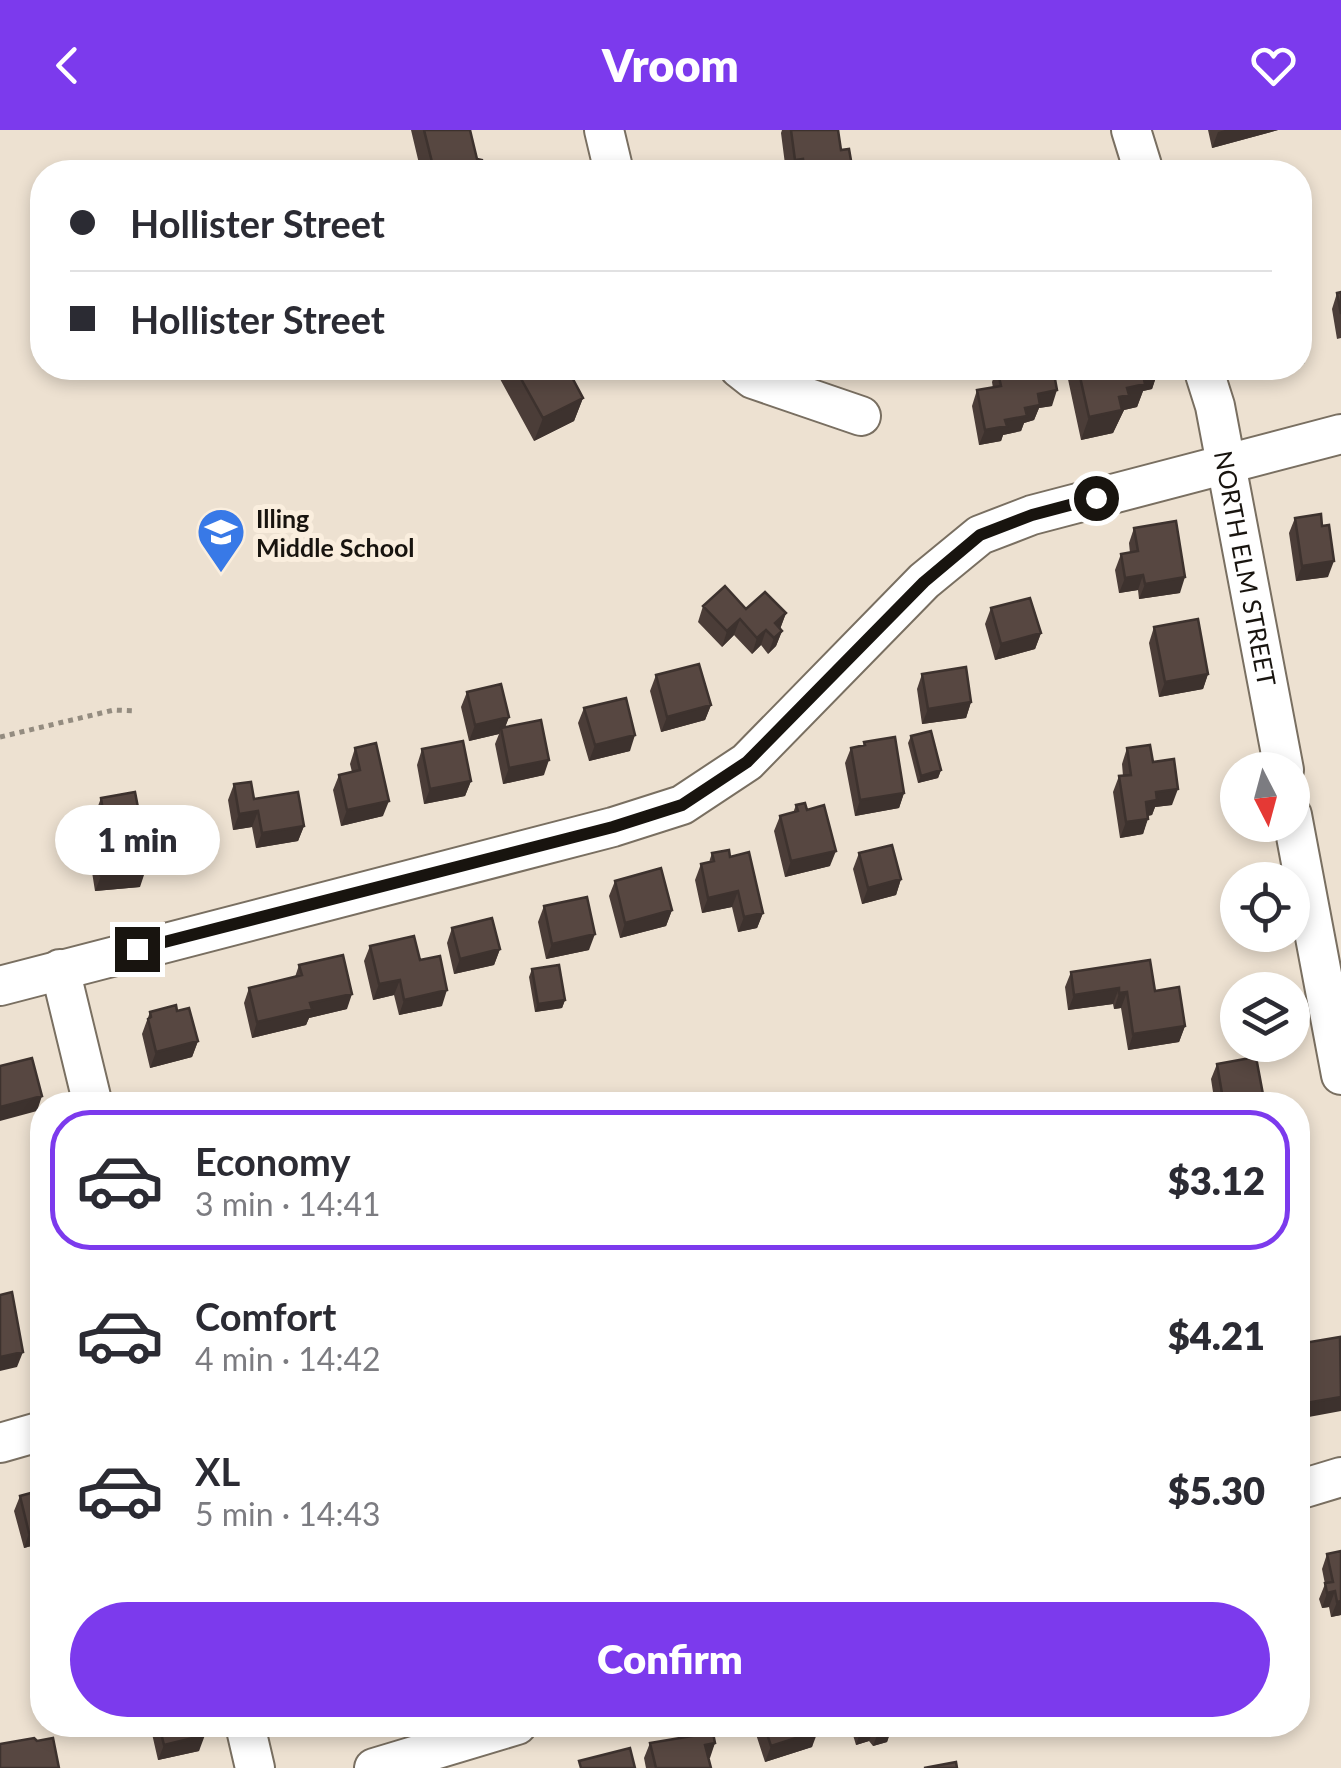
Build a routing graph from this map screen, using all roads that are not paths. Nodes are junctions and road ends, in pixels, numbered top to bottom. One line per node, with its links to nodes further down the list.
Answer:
1 (604, 130): 3 (street)
2 (1131, 130): 4 (street)
3 (611, 160)
4 (1140, 160)
5 (755, 380): 7 (street)
6 (1206, 380): 9 (street, NORTH ELM STREET)
7 (861, 416)
8 (1341, 434): 9 (street)
9 (1226, 464): 10 (street, NORTH ELM STREET); 12 (street)
10 (1281, 752)
11 (1297, 842): 14 (street)
12 (60, 969): 13 (street); 15 (street)
13 (0, 986)
14 (1341, 1074)
15 (91, 1092)
16 (30, 1434): 17 (street)
17 (0, 1443)
18 (1341, 1477): 19 (street)
19 (1310, 1486)
20 (248, 1737): 22 (street)
21 (477, 1737): 23 (street)
22 (255, 1768)
23 (374, 1768)

